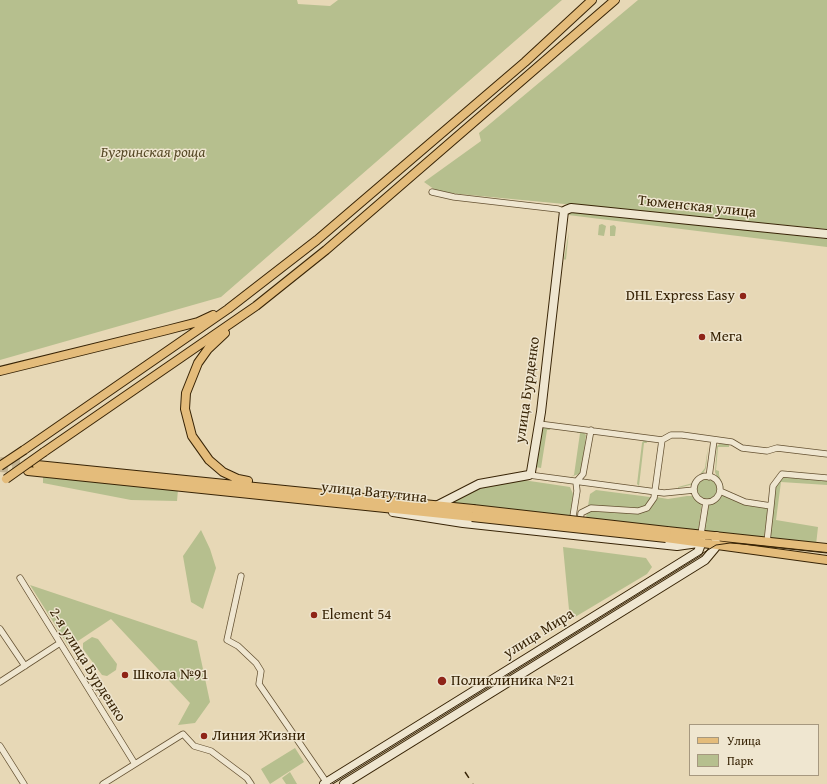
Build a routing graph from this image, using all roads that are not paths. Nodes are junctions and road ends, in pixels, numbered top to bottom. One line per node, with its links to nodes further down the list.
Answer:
1 (592, 0): 6 (main road)
2 (615, 0): 7 (main road)
3 (432, 192): 4 (street)
4 (564, 211): 5 (street, Тюменская улица); 9 (street, улица Бурденко)
5 (827, 234)
6 (228, 309): 8 (main road); 15 (main road, bridge)
7 (242, 317): 20 (main road, bridge); 22 (main road)
8 (0, 371)
9 (539, 424): 10 (street); 17 (street, улица Бурденко)
10 (591, 430): 11 (street); 21 (street)
11 (662, 440): 12 (street); 25 (street)
12 (714, 440): 13 (street); 18 (street)
13 (827, 454)
14 (37, 464): 22 (main road, улица Ватутина)
15 (0, 466)
16 (28, 471): 29 (main road, улица Ватутина)
17 (529, 475): 21 (street); 27 (street)
18 (709, 477): 23 (street); 24 (street)
19 (827, 478): 28 (street)
20 (3, 482)
21 (576, 482): 25 (street); 32 (street)
22 (278, 489): 27 (main road, улица Ватутина)
23 (694, 490): 25 (street); 26 (street)
24 (720, 491): 26 (street); 28 (street)
25 (655, 492): 32 (street)
26 (706, 502): 31 (street)
27 (438, 506): 30 (main road, улица Ватутина)
28 (771, 506): 35 (street)
29 (379, 508): 30 (main road, улица Ватутина); 32 (street)
30 (473, 513): 33 (main road, улица Ватутина, bridge)
31 (701, 534): 33 (main road, улица Ватутина); 34 (main road); 36 (street)
32 (575, 535): 38 (street)
33 (667, 535): 36 (main road, улица Ватутина)
34 (716, 536): 35 (main road); 37 (street)
35 (767, 542): 39 (main road)
36 (700, 544): 37 (main road, улица Ватутина); 38 (street); 40 (street, улица Мира)
37 (716, 545): 41 (main road); 47 (street, улица Мира)
38 (677, 546): 40 (street)
39 (827, 548)
40 (685, 560): 45 (street, улица Мира)
41 (827, 560)
42 (241, 576): 55 (street)
43 (20, 578): 46 (street, 2-я улица Бурденко)
44 (0, 629): 48 (street)
45 (561, 637): 47 (street); 55 (street, улица Мира)
46 (60, 643): 48 (street); 51 (street, 2-я улица Бурденко)
47 (567, 646): 56 (street, улица Мира)
48 (25, 666): 49 (street)
49 (0, 682)
50 (0, 746): 52 (street)
51 (135, 764): 53 (street); 54 (street)
52 (24, 784)
53 (103, 784)
54 (252, 784)
55 (326, 784)
56 (344, 784)

